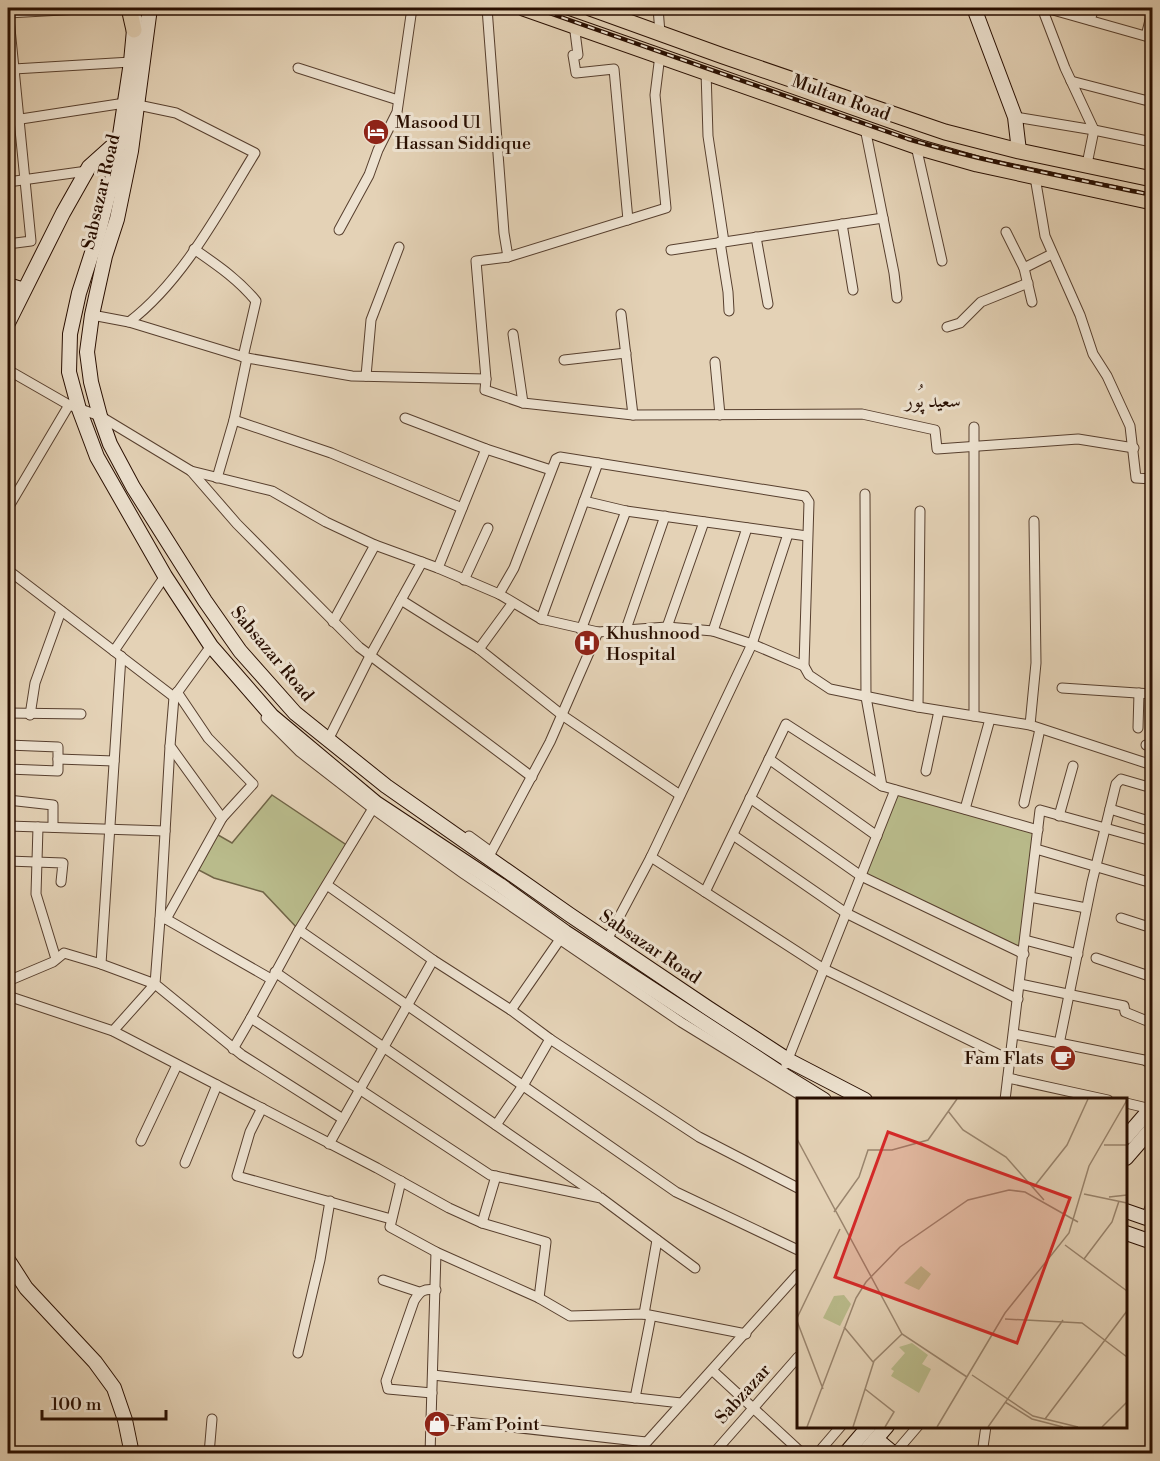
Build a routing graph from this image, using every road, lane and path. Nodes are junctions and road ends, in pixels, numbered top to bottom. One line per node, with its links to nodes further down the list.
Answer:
1 (98, 8): 13 (street)
2 (129, 8): 17 (main road)
3 (136, 8): 17 (main road, Sabsazar Road)
4 (150, 8): 29 (main road, Sabsazar Road)
5 (412, 8): 27 (street)
6 (487, 8): 59 (street)
7 (523, 8): 16 (main road, Multan Road)
8 (590, 8): 18 (main road, Multan Road)
9 (658, 8): 18 (street)
10 (974, 8): 30 (main road)
11 (1045, 8): 15 (street); 26 (street)
12 (1094, 8): 15 (street)
13 (8, 10): 20 (street)
14 (1152, 12): 19 (street)
15 (1090, 21): 19 (street)
16 (574, 24): 21 (main road, Multan Road); 48 (street)
17 (134, 30): 22 (main road, Sabsazar Road)
18 (660, 33): 38 (main road, Multan Road)
19 (1149, 37)
20 (9, 43): 24 (street)
21 (660, 55): 25 (main road, Multan Road); 48 (street)
22 (131, 62): 24 (street); 29 (main road, Sabsazar Road)
23 (298, 68): 27 (street)
24 (14, 69): 31 (street)
25 (706, 71): 33 (main road, Multan Road); 53 (street)
26 (1071, 81): 28 (street); 34 (street)
27 (398, 100): 50 (street)
28 (1152, 102)
29 (131, 104): 31 (street); 35 (main road, Sabsazar Road); 40 (main road, Sabsazar Road); 56 (street)
30 (1015, 117): 34 (street); 38 (main road)
31 (19, 119): 32 (street); 44 (street)
32 (8, 121)
33 (865, 128): 37 (main road, Multan Road); 47 (street)
34 (1094, 130): 36 (street); 39 (street)
35 (118, 141): 40 (main road, Sabsazar Road); 41 (main road)
36 (1152, 142)
37 (916, 146): 42 (main road, Multan Road); 60 (street)
38 (1019, 151): 39 (main road, Multan Road)
39 (1087, 164): 43 (main road, Multan Road)
40 (122, 167): 71 (main road, Sabsazar Road); 84 (main road, Sabsazar Road)
41 (87, 171): 44 (street); 64 (main road)
42 (1035, 177): 46 (main road, Multan Road); 58 (street)
43 (1152, 179)
44 (25, 180): 45 (street); 54 (street)
45 (8, 182)
46 (1152, 202)
47 (883, 218): 49 (street); 66 (street)
48 (627, 220): 59 (street)
49 (842, 224): 52 (street); 65 (street)
50 (339, 230)
51 (1006, 232): 61 (street)
52 (756, 237): 53 (street); 68 (street)
53 (722, 242): 57 (street); 69 (street)
54 (8, 244)
55 (399, 247): 81 (street)
56 (194, 249): 72 (street); 77 (street)
57 (671, 250)
58 (1052, 254): 61 (street); 92 (street)
59 (508, 258): 82 (street)
60 (942, 261)
61 (1024, 268): 62 (street)
62 (1028, 284): 67 (street); 74 (street)
63 (8, 285): 64 (main road)
64 (24, 290): 73 (main road)
65 (853, 290)
66 (897, 298)
67 (1032, 302)
68 (768, 304)
69 (729, 311)
70 (621, 314): 76 (street)
71 (92, 315): 72 (street); 87 (main road, Sabsazar Road)
72 (129, 322): 77 (street)
73 (8, 323)
74 (946, 327)
75 (513, 334): 83 (street)
76 (626, 353): 78 (street); 85 (street)
77 (245, 358): 81 (street); 89 (street)
78 (564, 360)
79 (715, 362): 86 (street)
80 (8, 370): 84 (street)
81 (366, 376): 82 (street)
82 (486, 379): 83 (street)
83 (523, 403): 85 (street)
84 (74, 407): 87 (street); 101 (street); 116 (main road, Sabsazar Road)
85 (633, 415): 86 (street)
86 (720, 415): 91 (street)
87 (100, 416): 96 (street); 151 (main road, Sabsazar Road)
88 (405, 418): 93 (street)
89 (234, 420): 97 (street); 102 (street)
90 (974, 427): 91 (street)
91 (974, 447): 92 (street); 146 (street)
92 (1134, 448): 98 (street)
93 (486, 449): 95 (street); 102 (street)
94 (598, 463): 95 (street); 100 (street); 111 (street)
95 (551, 470): 118 (street)
96 (191, 471): 97 (street); 123 (street)
97 (217, 478): 112 (street)
98 (1152, 479)
99 (865, 494): 139 (street)
100 (584, 501): 104 (street); 122 (street)
101 (8, 508)
102 (462, 508): 114 (street)
103 (920, 510): 140 (street)
104 (626, 511): 105 (street); 126 (street)
105 (665, 516): 107 (street); 125 (street)
106 (1034, 521): 148 (street)
107 (705, 522): 109 (street); 124 (street)
108 (488, 528): 117 (street)
109 (747, 528): 110 (street); 128 (street)
110 (788, 534): 111 (street); 129 (street)
111 (807, 536): 134 (street)
112 (375, 545): 113 (street); 123 (street)
113 (422, 562): 114 (street); 119 (street)
114 (438, 568): 117 (street)
115 (8, 570): 121 (street)
116 (164, 578): 130 (main road, Sabsazar Road); 132 (street)
117 (465, 580): 118 (street)
118 (499, 594): 120 (street)
119 (401, 600): 131 (street); 133 (street)
120 (512, 604): 122 (street); 131 (street)
121 (61, 611): 132 (street); 144 (street)
122 (541, 619): 126 (street)
123 (333, 622): 133 (street)
124 (667, 627): 125 (street); 128 (street)
125 (626, 629): 127 (street)
126 (581, 630): 127 (street)
127 (598, 632): 145 (street)
128 (713, 632): 129 (street)
129 (752, 644): 134 (street); 165 (street)
130 (210, 648): 137 (street); 169 (main road, Sabsazar Road)
131 (479, 649): 145 (street)
132 (117, 654): 137 (street); 156 (street)
133 (370, 656): 151 (street); 161 (street)
134 (804, 666): 139 (street)
135 (1062, 688): 136 (street)
136 (1139, 693): 138 (street); 149 (street)
137 (175, 694): 153 (street); 173 (street)
138 (1152, 694)
139 (866, 697): 140 (street); 162 (street)
140 (918, 707): 141 (street)
141 (939, 711): 146 (street); 160 (street)
142 (8, 713): 144 (street)
143 (81, 714): 144 (street)
144 (30, 715)
145 (562, 715): 161 (street); 165 (street)
146 (974, 716): 147 (street)
147 (990, 719): 148 (street); 171 (street)
148 (1030, 725): 150 (street)
149 (1138, 728)
150 (1040, 729): 157 (street); 168 (street)
151 (330, 737): 186 (main road, Sabsazar Road)
152 (8, 745): 154 (street)
153 (170, 746): 173 (street); 181 (street)
154 (58, 759): 156 (street); 159 (street)
155 (769, 759): 162 (street); 166 (street); 183 (street)
156 (114, 760): 178 (street)
157 (1152, 765)
158 (1073, 766): 172 (street)
159 (8, 769)
160 (926, 771)
161 (532, 777): 186 (street)
162 (882, 786): 164 (street)
163 (1152, 788): 170 (street)
164 (895, 790): 171 (street); 183 (street)
165 (680, 795): 187 (street)
166 (750, 798): 182 (street); 192 (street)
167 (8, 800): 177 (street)
168 (1023, 803)
169 (374, 805): 195 (street); 196 (main road, Sabsazar Road); 205 (street)
170 (1110, 809): 174 (street); 179 (street)
171 (965, 810): 180 (street)
172 (1059, 816): 179 (street); 180 (street)
173 (222, 818): 202 (street)
174 (1152, 822)
175 (8, 826): 176 (street)
176 (38, 827): 177 (street); 189 (street)
177 (53, 827): 178 (street)
178 (109, 828): 181 (street); 213 (street)
179 (1106, 828): 184 (street); 190 (street)
180 (1038, 830): 185 (street)
181 (165, 831): 202 (street)
182 (733, 835): 197 (street); 200 (street)
183 (877, 836): 192 (street)
184 (1152, 841)
185 (1036, 849): 190 (street); 198 (street)
186 (490, 855): 191 (main road, Sabsazar Road)
187 (651, 857): 197 (street); 206 (street)
188 (8, 861): 189 (street)
189 (37, 861): 193 (street); 211 (street)
190 (1096, 867): 194 (street); 199 (street)
191 (508, 872): 196 (main road); 206 (main road, Sabsazar Road)
192 (861, 876): 200 (street); 208 (street)
193 (62, 882)
194 (1152, 883)
195 (327, 885): 204 (street); 212 (street)
196 (500, 885): 205 (main road, Sabsazar Road)
197 (705, 892): 214 (street)
198 (1030, 897): 199 (street); 207 (street)
199 (1086, 908): 209 (street)
200 (846, 913): 214 (street); 222 (street)
201 (1121, 918): 203 (street)
202 (163, 919): 215 (street); 218 (street)
203 (1152, 928)
204 (299, 930): 215 (street); 223 (street)
205 (562, 936): 224 (street); 237 (main road, Sabsazar Road)
206 (607, 940): 233 (main road, Sabsazar Road)
207 (1025, 940): 208 (street); 209 (street)
208 (1024, 954): 219 (street)
209 (1078, 954): 220 (street)
210 (1096, 958): 216 (street)
211 (56, 959): 213 (street); 217 (street)
212 (433, 960): 223 (street); 224 (street)
213 (101, 964): 218 (street)
214 (824, 969): 233 (street); 234 (street)
215 (273, 976): 225 (street); 231 (street)
216 (1152, 977)
217 (8, 981)
218 (155, 984): 227 (street); 232 (street)
219 (1020, 984): 220 (street); 222 (street)
220 (1069, 995): 226 (street); 230 (street)
221 (8, 996): 227 (street)
222 (1018, 999): 228 (street)
223 (408, 1005): 231 (street); 239 (street)
224 (511, 1010): 229 (street)
225 (251, 1018): 232 (street); 241 (street)
226 (1152, 1023)
227 (113, 1031): 236 (street)
228 (1014, 1034): 230 (street); 234 (street)
229 (550, 1039): 239 (street); 260 (street)
230 (1059, 1044): 235 (street)
231 (384, 1048): 241 (street); 251 (street)
232 (233, 1049): 250 (street)
233 (788, 1060): 237 (street); 244 (main road, Sabsazar Road)
234 (1010, 1060): 238 (street)
235 (1152, 1064)
236 (177, 1065): 240 (street); 254 (street)
237 (780, 1078): 242 (street); 243 (main road, Sabsazar Road)
238 (1008, 1078): 245 (street); 246 (street)
239 (524, 1084): 251 (street); 271 (street)
240 (217, 1085): 248 (street); 257 (street)
241 (360, 1090): 250 (street); 258 (street)
242 (805, 1098)
243 (820, 1098)
244 (861, 1098)
245 (1005, 1098)
246 (1099, 1098)
247 (1127, 1103): 249 (street)
248 (261, 1108): 255 (street); 262 (street)
249 (1152, 1108): 253 (main road)
250 (343, 1119): 255 (street)
251 (496, 1125): 261 (street)
252 (1152, 1128): 256 (main road)
253 (1127, 1135)
254 (141, 1141)
255 (329, 1144): 259 (street)
256 (1127, 1156)
257 (185, 1163)
258 (496, 1176): 261 (street); 267 (street)
259 (401, 1181): 265 (street); 267 (street)
260 (797, 1187)
261 (601, 1198): 269 (street)
262 (330, 1202): 265 (street); 282 (street)
263 (1152, 1202): 266 (street)
264 (1127, 1212): 266 (main road)
265 (392, 1219): 272 (street)
266 (1149, 1219)
267 (482, 1223): 279 (street)
268 (1127, 1234): 270 (main road)
269 (657, 1240): 274 (street); 280 (street)
270 (1152, 1242)
271 (797, 1250)
272 (436, 1251): 277 (street); 279 (street)
273 (8, 1260): 297 (main road)
274 (695, 1268)
275 (797, 1275): 281 (street)
276 (383, 1280): 278 (street)
277 (436, 1290): 278 (street); 285 (street)
278 (419, 1292): 286 (street)
279 (538, 1298): 280 (street)
280 (648, 1315): 281 (street); 287 (street)
281 (746, 1334): 284 (street)
282 (298, 1353)
283 (797, 1358): 289 (street, Sabzazar)
284 (713, 1371): 288 (street); 289 (street)
285 (433, 1375): 286 (street); 287 (street)
286 (432, 1393): 290 (street)
287 (635, 1398): 288 (street)
288 (681, 1403): 296 (street)
289 (754, 1407): 301 (street, Sabzazar); 302 (street)
290 (431, 1418): 296 (street); 299 (street)
291 (212, 1419): 298 (street)
292 (839, 1428): 303 (street)
293 (916, 1428): 306 (street)
294 (986, 1428): 307 (street)
295 (872, 1433): 304 (main road); 305 (main road); 306 (main road)
296 (646, 1442): 300 (street)
297 (132, 1454)
298 (209, 1454)
299 (430, 1454)
300 (636, 1454)
301 (712, 1454)
302 (803, 1454)
303 (817, 1454)
304 (845, 1454)
305 (863, 1454)
306 (894, 1454)
307 (982, 1454)

